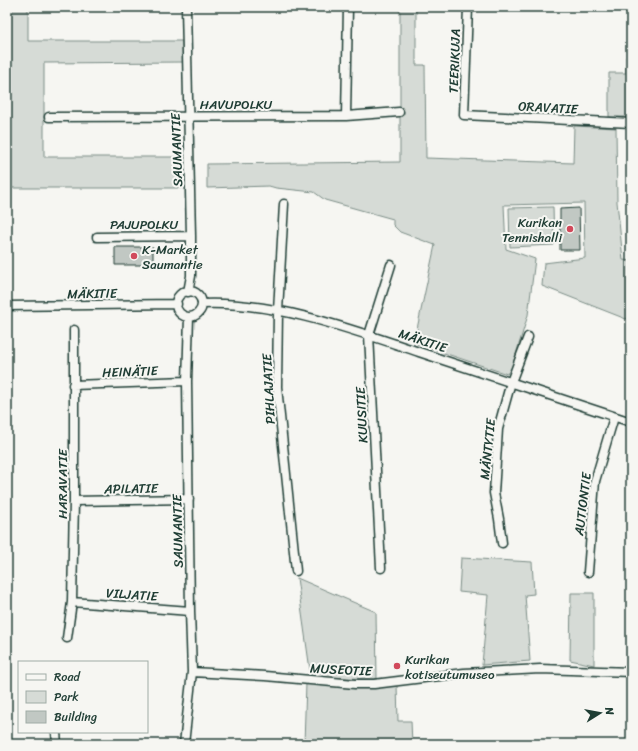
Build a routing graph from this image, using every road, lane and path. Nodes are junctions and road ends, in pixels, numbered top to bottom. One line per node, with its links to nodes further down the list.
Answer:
1 (186, 7): 6 (street, SAUMANTIE)
2 (348, 7): 7 (street)
3 (468, 7): 5 (street, TEERIKUJA)
4 (399, 112): 7 (street, HAVUPOLKU)
5 (464, 115): 9 (street, ORAVATIE)
6 (187, 116): 7 (street, HAVUPOLKU); 8 (street, HAVUPOLKU); 11 (street, SAUMANTIE)
7 (346, 116)
8 (49, 117)
9 (631, 123)
10 (284, 204): 18 (street, PIHLAJATIE)
11 (191, 236): 12 (street, PAJUPOLKU); 14 (street, SAUMANTIE)
12 (97, 237)
13 (391, 265): 21 (street, KUUSITIE)
14 (188, 292): 15 (street); 16 (street)
15 (176, 304): 17 (street, MÄKITIE); 19 (street)
16 (202, 304): 18 (street, MÄKITIE); 19 (street)
17 (7, 306)
18 (278, 311): 21 (street, MÄKITIE); 32 (street, PIHLAJATIE)
19 (189, 317): 23 (street, SAUMANTIE)
20 (74, 330): 25 (street, HARAVATIE)
21 (369, 335): 24 (street, MÄKITIE); 31 (street, KUUSITIE)
22 (528, 337): 24 (street, MÄNTYTIE)
23 (187, 381): 25 (street, HEINÄTIE); 28 (street, SAUMANTIE)
24 (511, 382): 26 (street, MÄKITIE); 30 (street, MÄNTYTIE)
25 (73, 385): 29 (street, HARAVATIE)
26 (614, 417): 27 (street, MÄKITIE); 33 (street, AUTIONTIE)
27 (631, 422)
28 (189, 499): 29 (street, APILATIE); 35 (street, SAUMANTIE)
29 (74, 501): 34 (street, HARAVATIE)
30 (502, 543)
31 (381, 568)
32 (296, 571)
33 (588, 572)
34 (72, 602): 35 (street, VILJATIE); 36 (street, HARAVATIE)
35 (190, 611): 37 (street, SAUMANTIE)
36 (67, 638)
37 (192, 672): 38 (street, MUSEOTIE); 41 (street, SAUMANTIE)
38 (631, 672)
39 (56, 733): 40 (street)
40 (57, 744)
41 (184, 744)

